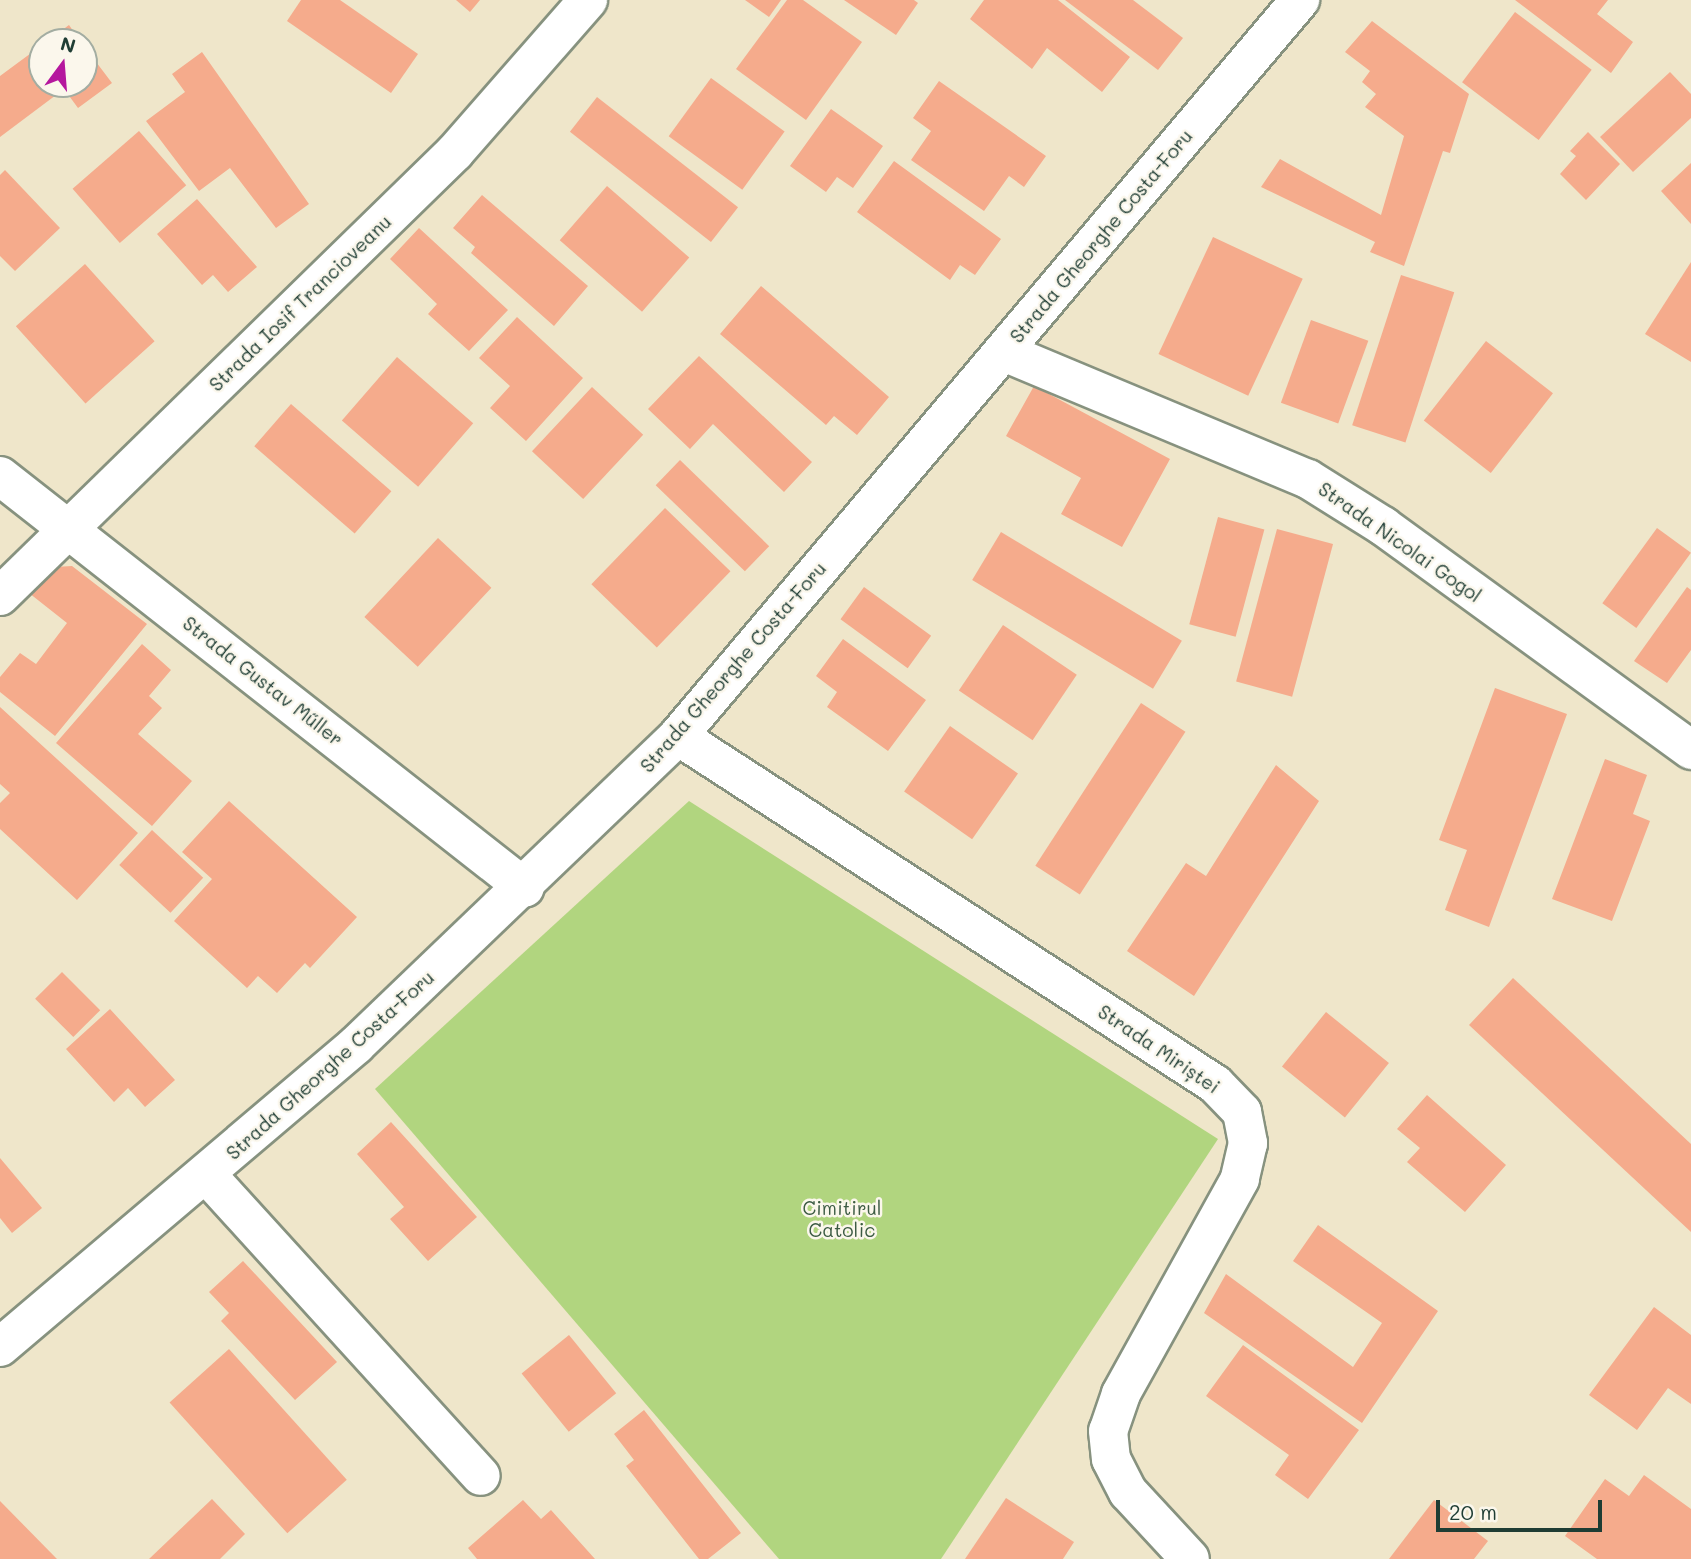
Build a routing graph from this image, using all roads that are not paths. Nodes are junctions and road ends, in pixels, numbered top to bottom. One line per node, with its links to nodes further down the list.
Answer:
1 (588, 0): 5 (street, Strada Iosif Trancioveanu)
2 (1300, 0): 3 (street, Strada Gheorghe Costa-Foru)
3 (1004, 352): 7 (street, Strada Gheorghe Costa-Foru); 8 (street, Strada Nicolai Gogol)
4 (0, 476): 5 (street, Strada Gustav Műller)
5 (69, 529): 6 (street, Strada Iosif Trancioveanu); 9 (street, Strada Gustav Műller)
6 (0, 596)
7 (678, 736): 9 (street, Strada Gheorghe Costa-Foru); 13 (street, Strada Miriștei)
8 (1691, 750)
9 (525, 888): 10 (street, Strada Gheorghe Costa-Foru)
10 (206, 1174): 11 (street, Strada Gheorghe Costa-Foru); 12 (street)
11 (0, 1347)
12 (481, 1476)
13 (1190, 1559)

